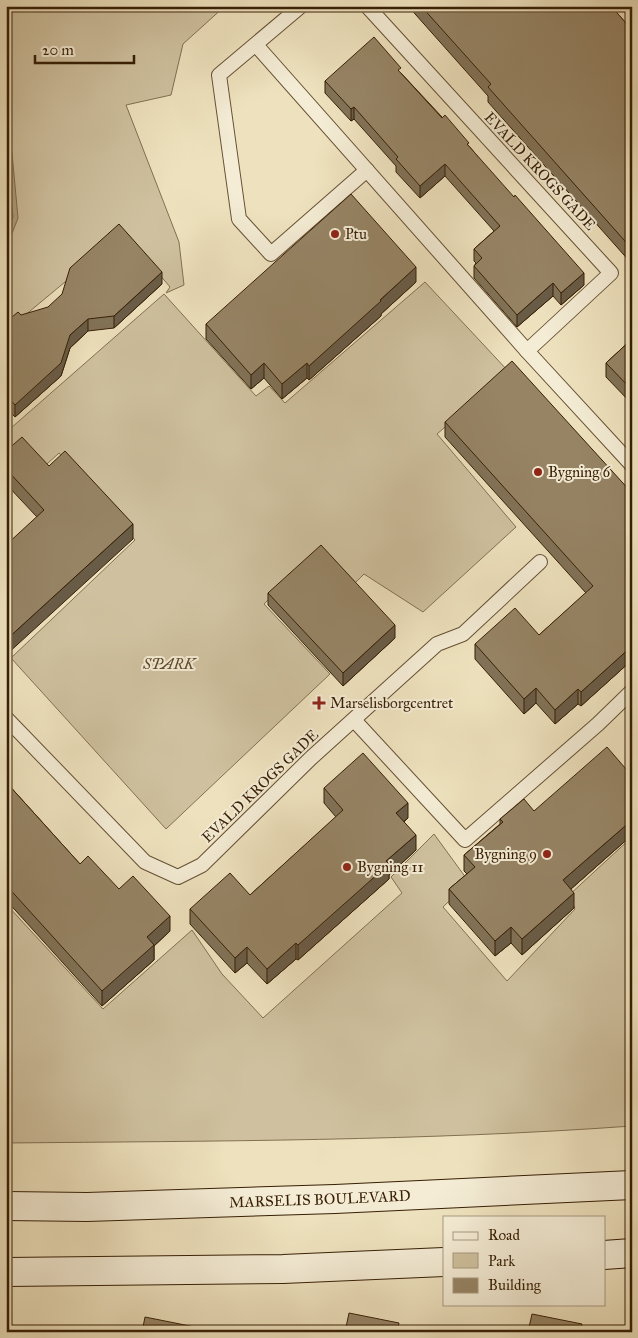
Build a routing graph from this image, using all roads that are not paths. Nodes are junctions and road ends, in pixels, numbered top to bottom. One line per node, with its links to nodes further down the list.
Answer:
1 (301, 6): 3 (lane)
2 (367, 6): 5 (lane, EVALD KROGS GADE)
3 (256, 45): 4 (lane); 4 (lane)
4 (367, 170): 5 (lane)
5 (527, 351): 6 (lane)
6 (632, 465)
7 (540, 562): 10 (lane, EVALD KROGS GADE)
8 (632, 690): 10 (lane)
9 (6, 718): 10 (lane, EVALD KROGS GADE)
10 (354, 720)
11 (632, 1185): 12 (main road, MARSELIS BOULEVARD)
12 (6, 1206)
13 (632, 1253): 14 (main road)
14 (606, 1255)
15 (443, 1262): 16 (main road)
16 (6, 1272)

